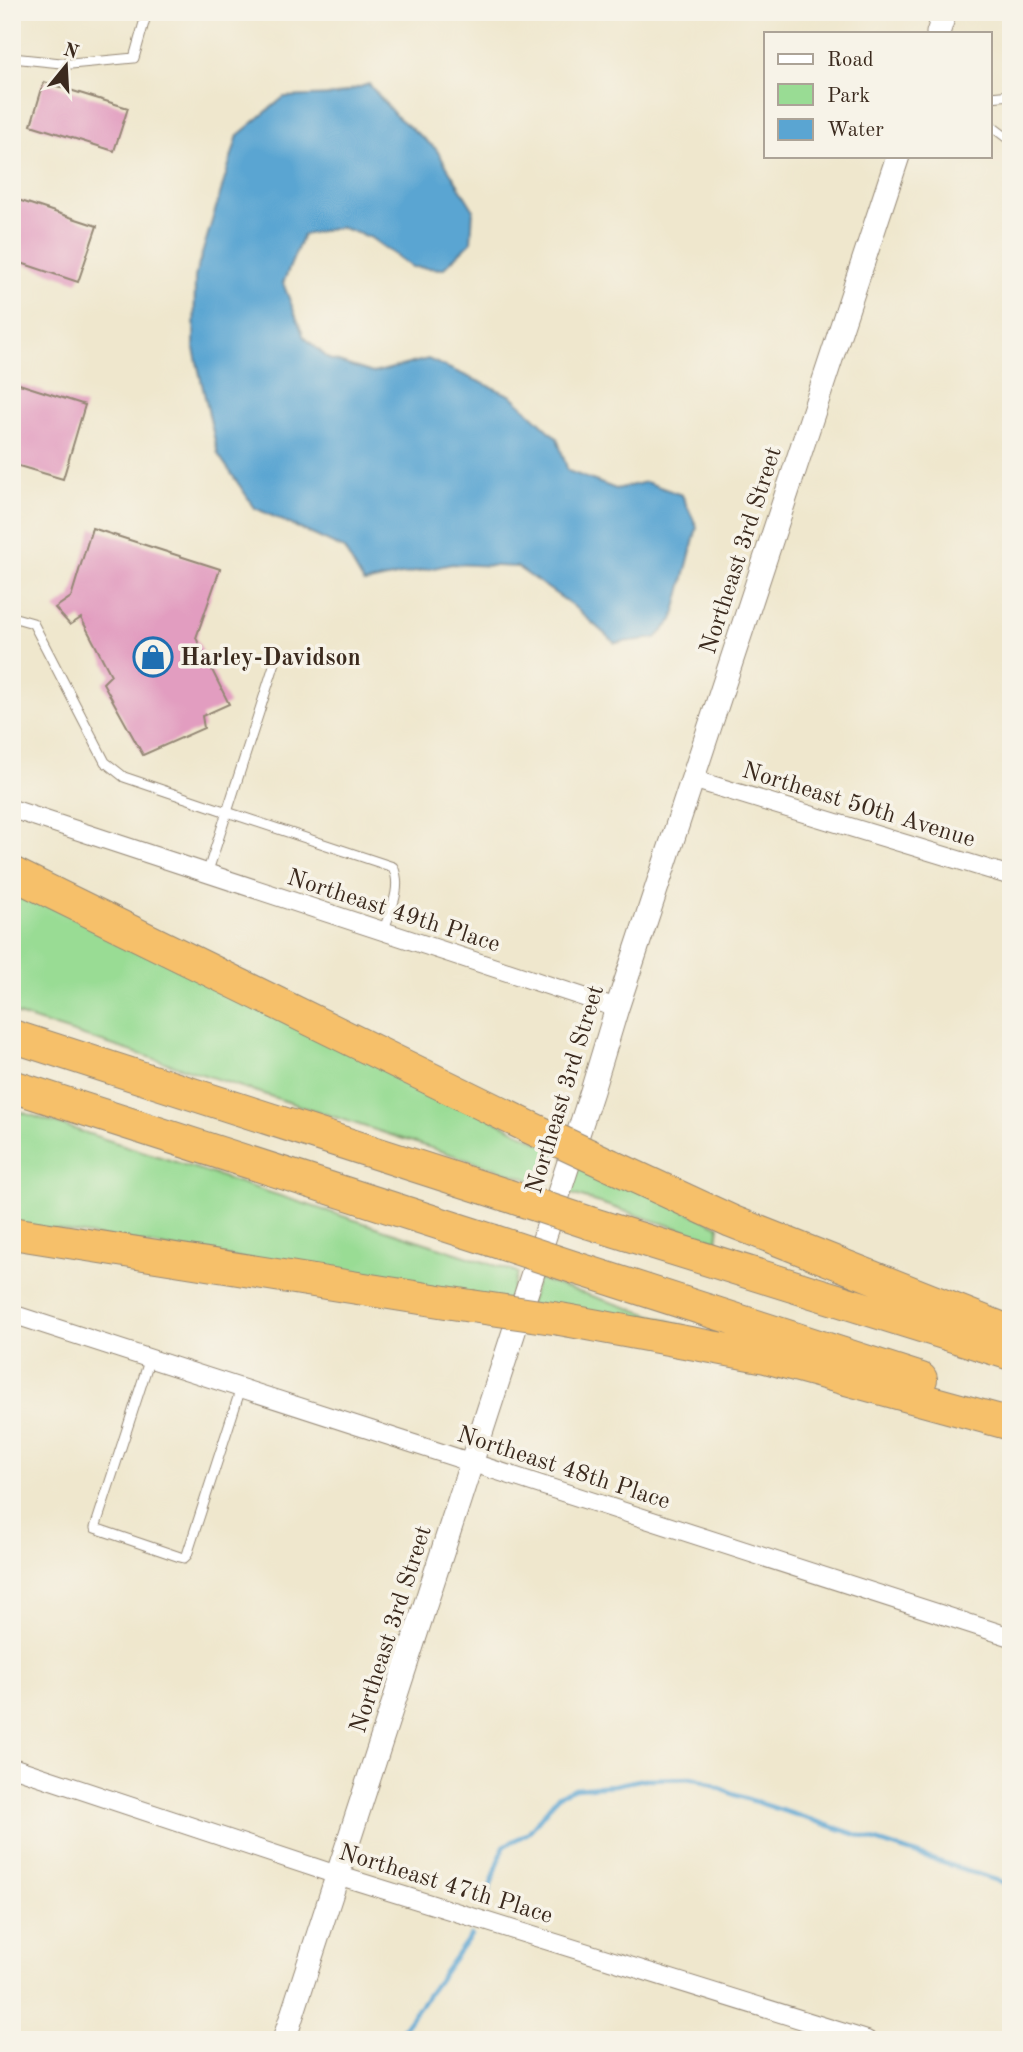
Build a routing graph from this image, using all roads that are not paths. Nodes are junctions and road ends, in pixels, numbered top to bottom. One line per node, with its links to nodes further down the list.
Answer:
1 (147, 12): 4 (lane)
2 (945, 12): 3 (street)
3 (938, 32)
4 (12, 58)
5 (1011, 95): 6 (lane)
6 (992, 97)
7 (992, 127): 8 (lane)
8 (1011, 141)
9 (897, 158): 12 (street, Northeast 3rd Street)
10 (12, 617): 14 (lane)
11 (279, 650): 14 (lane)
12 (692, 779): 17 (street, Northeast 50th Avenue); 19 (street, Northeast 3rd Street)
13 (12, 809): 16 (street, Northeast 49th Place)
14 (227, 812): 16 (lane); 18 (lane)
15 (12, 873): 24 (highway, bridge)
16 (207, 874): 18 (street, Northeast 49th Place)
17 (1011, 876)
18 (383, 932): 19 (street, Northeast 49th Place)
19 (617, 1009): 30 (street, Northeast 3rd Street)
20 (12, 1036): 25 (highway, bridge)
21 (12, 1086): 28 (highway, bridge)
22 (12, 1233): 29 (highway, bridge)
23 (12, 1314): 26 (street, Northeast 48th Place)
24 (1011, 1332)
25 (1011, 1354)
26 (150, 1358): 27 (street, Northeast 48th Place); 27 (lane)
27 (241, 1388): 30 (street, Northeast 48th Place)
28 (1011, 1408)
29 (1011, 1424)
30 (471, 1463): 31 (street, Northeast 48th Place); 33 (street, Northeast 3rd Street)
31 (1011, 1637)
32 (12, 1767): 33 (street, Northeast 47th Place)
33 (337, 1875): 34 (street, Northeast 3rd Street); 35 (street, Northeast 47th Place)
34 (284, 2040)
35 (867, 2040)

